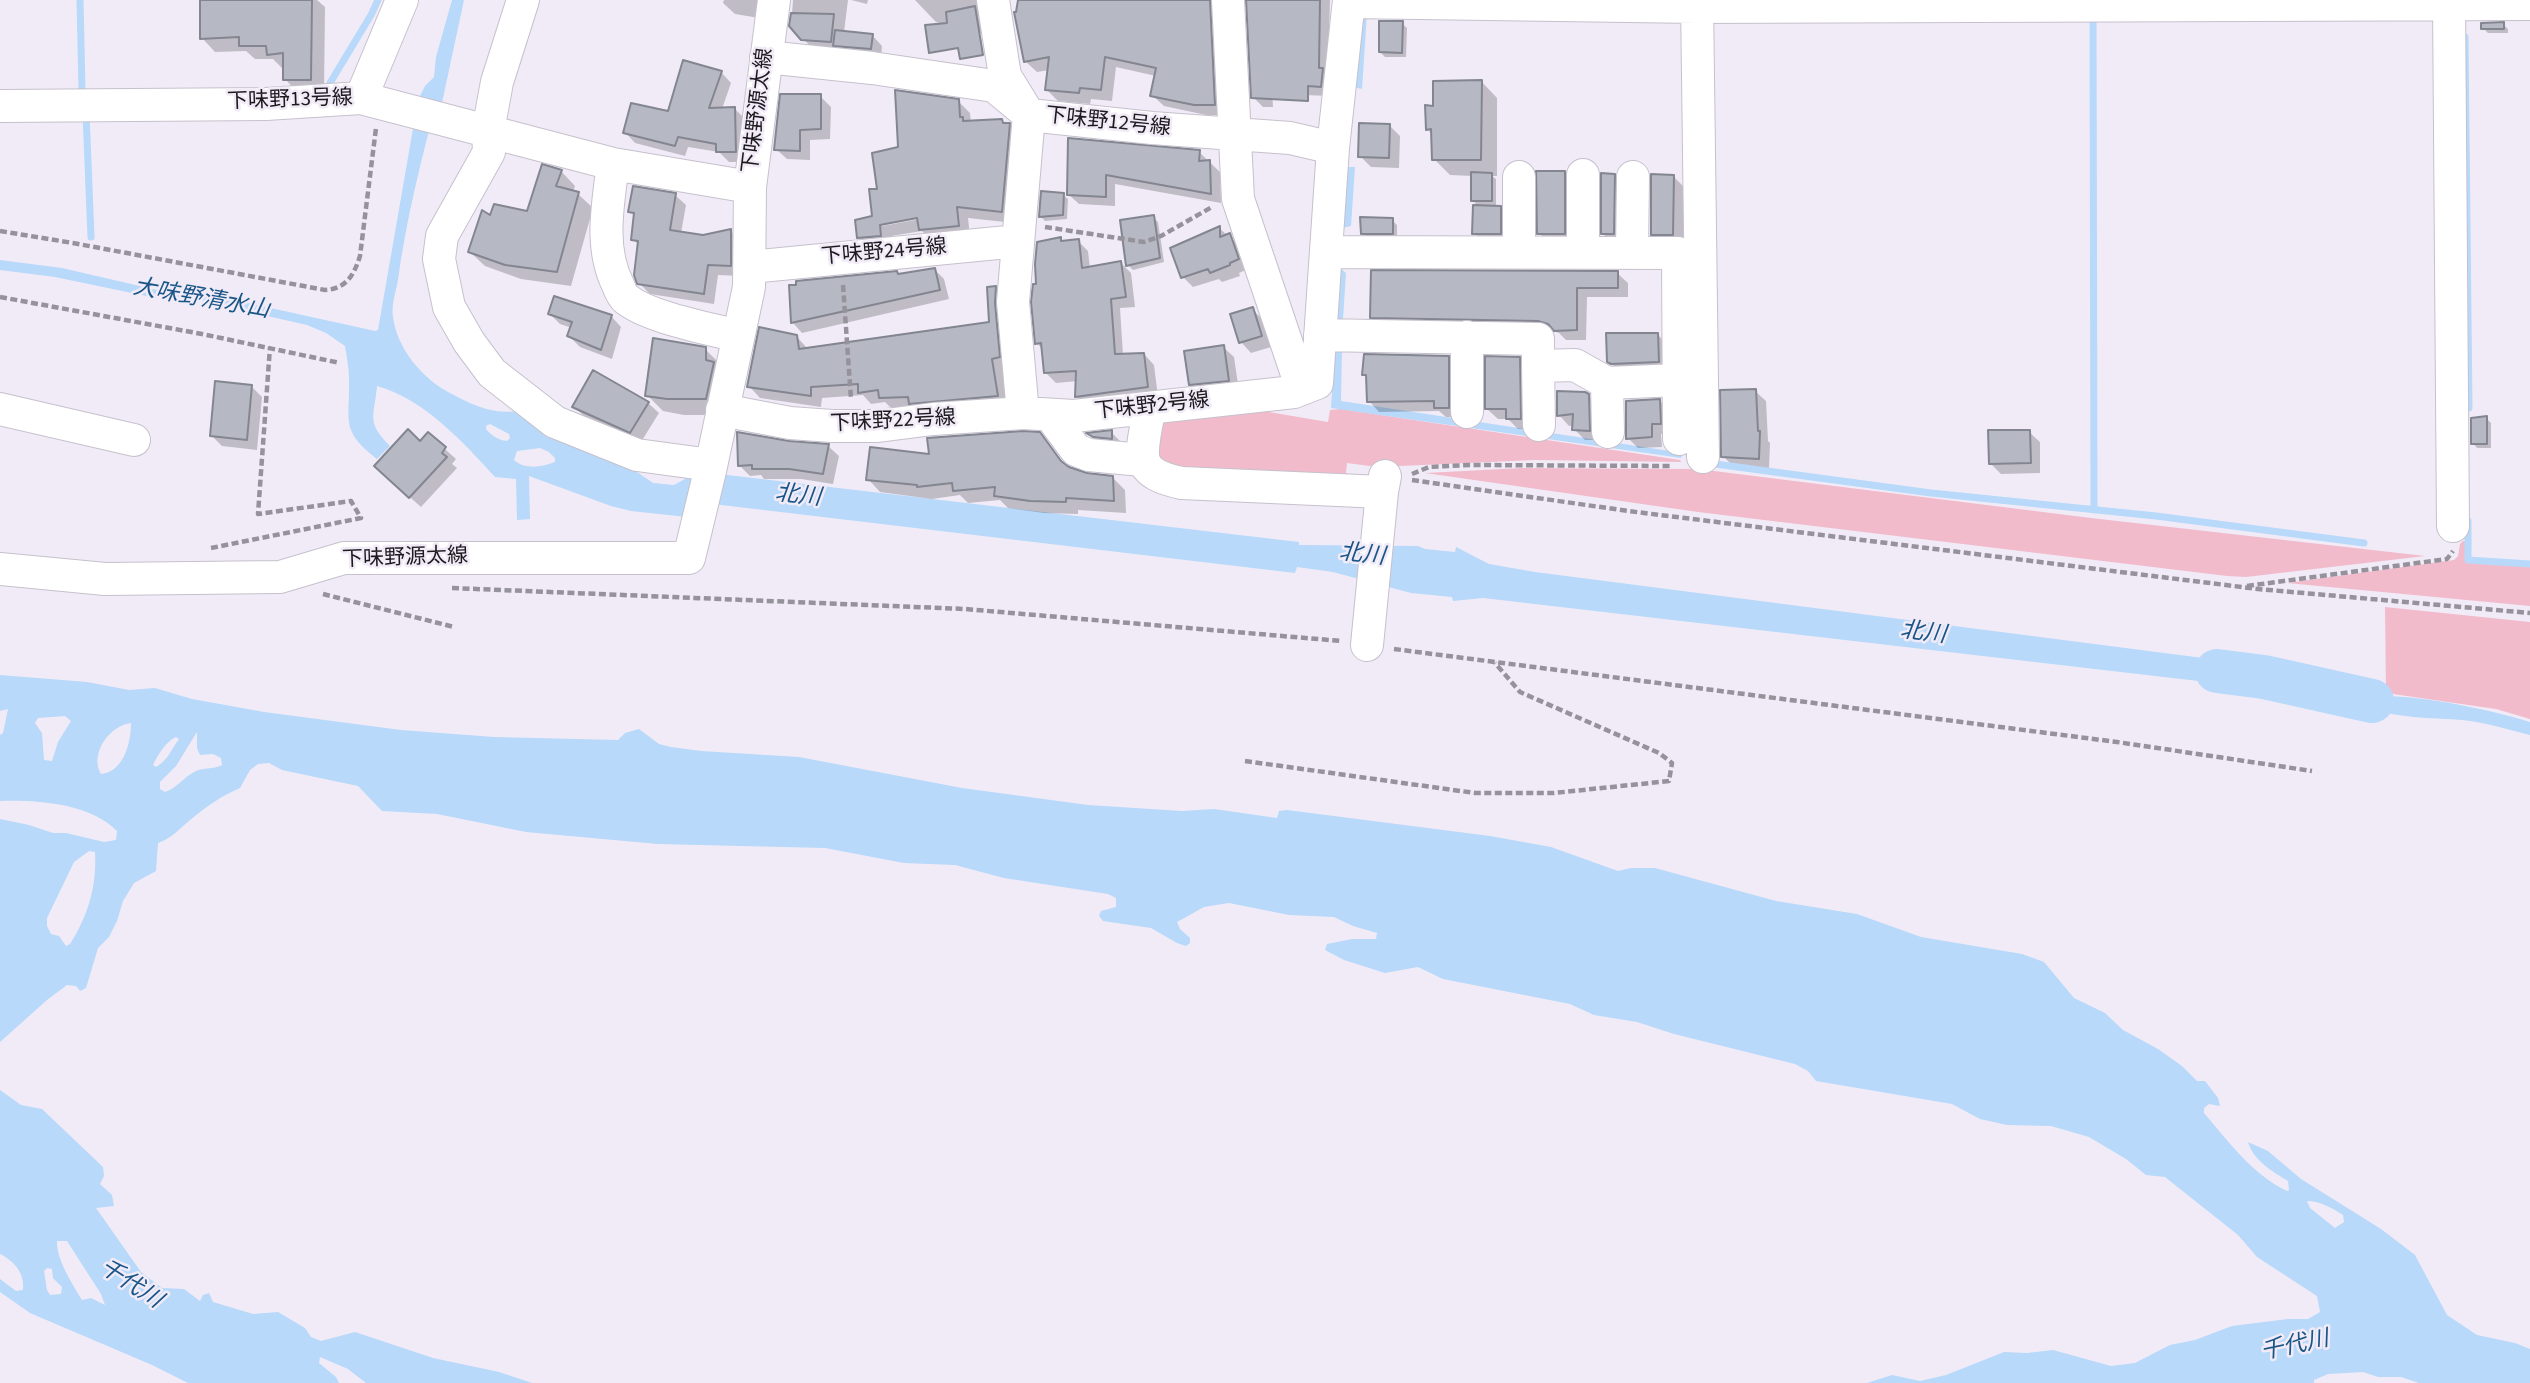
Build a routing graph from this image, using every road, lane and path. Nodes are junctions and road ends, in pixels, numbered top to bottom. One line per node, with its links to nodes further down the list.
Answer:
1 (402, 0): 11 (street)
2 (523, 0): 14 (street)
3 (774, 0): 10 (street, 下味野源太線)
4 (993, 0): 13 (street)
5 (1228, 0): 15 (street)
6 (1349, 1): 8 (street); 16 (street)
7 (2449, 2): 8 (street); 9 (street); 54 (street)
8 (1697, 4): 50 (street)
9 (2530, 4)
10 (766, 57): 13 (street, 下味野12号線); 21 (street, 下味野源太線)
11 (370, 100): 12 (street, 下味野13号線); 14 (street, 下味野13号線); 23 (path)
12 (0, 106)
13 (1029, 115): 15 (street, 下味野12号線); 24 (street)
14 (488, 131): 17 (street, 下味野13号線); 52 (street)
15 (1235, 134): 16 (street, 下味野12号線); 22 (street)
16 (1333, 148): 25 (street)
17 (613, 163): 21 (street, 下味野13号線); 33 (street)
18 (1583, 175): 27 (street)
19 (1519, 177): 26 (street)
20 (1633, 177): 28 (street)
21 (750, 187): 30 (street, 下味野源太線)
22 (1238, 193): 24 (path); 40 (street)
23 (0, 232)
24 (1019, 232): 29 (street, 下味野24号線); 45 (street)
25 (1326, 252): 26 (street); 32 (street)
26 (1519, 252): 27 (street)
27 (1583, 252): 28 (street)
28 (1632, 253): 38 (street)
29 (839, 257): 30 (street, 下味野24号線); 47 (path)
30 (750, 267): 33 (street, 下味野源太線)
31 (0, 297): 35 (path)
32 (1320, 335): 34 (street); 40 (street)
33 (738, 336): 43 (street, 下味野源太線)
34 (1467, 337): 37 (street); 44 (street)
35 (270, 348): 36 (path); 55 (path)
36 (340, 363)
37 (1538, 366): 39 (street); 46 (street)
38 (1678, 380): 39 (street); 50 (street)
39 (1607, 383): 48 (street)
40 (1302, 389): 42 (street, 下味野2号線)
41 (0, 409): 49 (street)
42 (1149, 409): 45 (street, 下味野2号線); 51 (street)
43 (722, 410): 47 (street, 下味野22号線); 52 (street, 下味野源太線)
44 (1466, 412)
45 (1036, 414): 47 (street, 下味野22号線); 51 (street)
46 (1539, 425)
47 (852, 426)
48 (1608, 432)
49 (134, 440)
50 (1691, 448): 53 (path)
51 (1142, 460): 53 (street)
52 (711, 468): 57 (street, 下味野源太線)
53 (1390, 482): 58 (path); 62 (street)
54 (2453, 526): 58 (path)
55 (205, 549)
56 (0, 569): 57 (street, 下味野源太線)
57 (280, 577): 61 (path)
58 (2242, 587): 60 (path)
59 (443, 588): 62 (path)
60 (2530, 613)
61 (454, 626)
62 (1367, 645): 63 (path)
63 (1494, 662): 64 (path); 65 (path)
64 (1245, 761)
65 (2312, 771)

